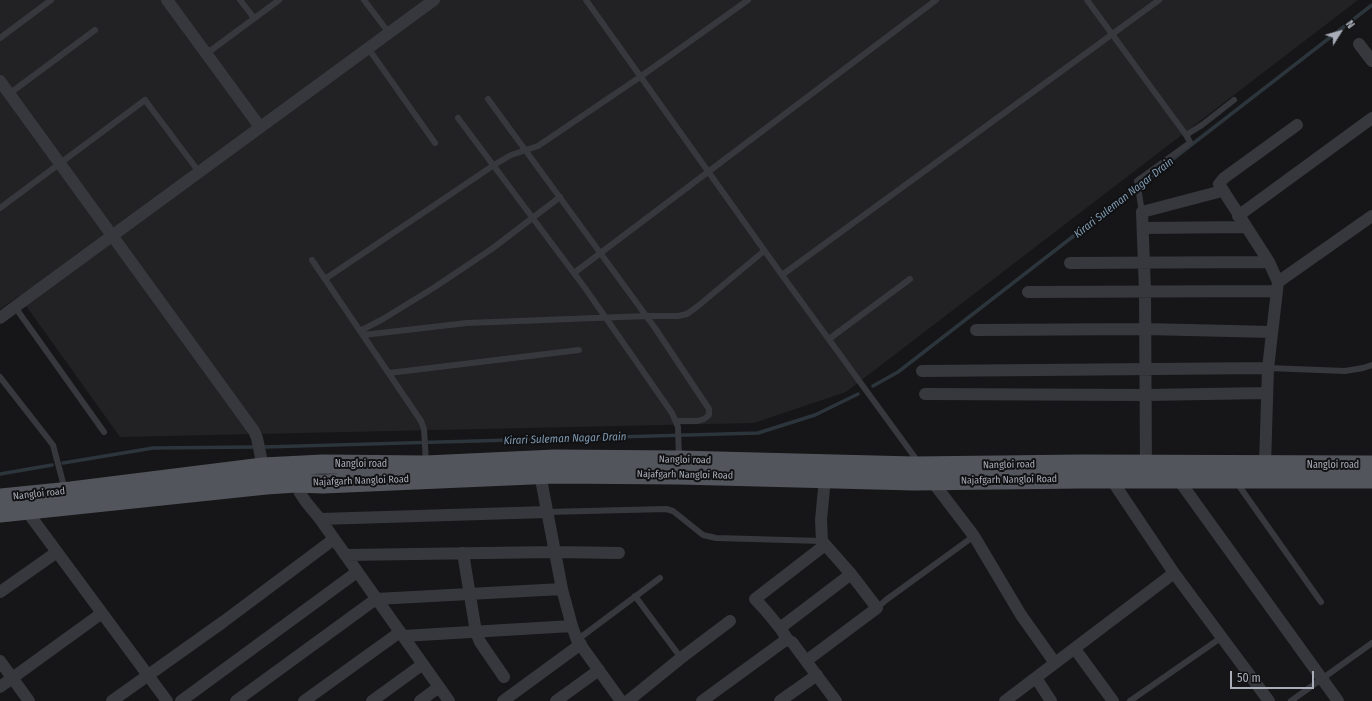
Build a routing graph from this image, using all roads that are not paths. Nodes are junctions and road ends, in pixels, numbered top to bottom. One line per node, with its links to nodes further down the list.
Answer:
1 (51, 0): 16 (lane)
2 (167, 0): 19 (street)
3 (240, 0): 12 (lane)
4 (279, 0): 12 (lane)
5 (364, 0): 14 (lane)
6 (748, 0): 21 (lane)
7 (936, 0): 36 (lane)
8 (1087, 0): 15 (lane)
9 (1159, 0): 15 (lane)
10 (589, 1): 21 (lane)
11 (427, 2): 14 (street)
12 (254, 18): 19 (lane)
13 (95, 30): 23 (lane)
14 (388, 33): 18 (street)
15 (1112, 34): 30 (lane); 54 (lane)
16 (0, 38)
17 (1359, 44): 20 (street)
18 (368, 48): 29 (street); 31 (lane)
19 (206, 54): 29 (street)
20 (1372, 61)
21 (640, 77): 32 (lane); 36 (lane)
22 (0, 81): 23 (street)
23 (9, 94): 33 (street)
24 (488, 99): 32 (lane)
25 (1234, 100): 30 (lane)
26 (458, 118): 34 (lane)
27 (1372, 118): 41 (street)
28 (1297, 125): 37 (street)
29 (260, 127): 35 (street)
30 (1186, 135): 39 (lane)
31 (435, 143)
32 (525, 150): 34 (lane); 38 (lane)
33 (60, 164): 35 (lane); 40 (lane); 46 (street)
34 (494, 165): 43 (lane); 55 (lane)
35 (199, 172): 46 (street)
36 (708, 172): 47 (lane); 48 (lane)
37 (1222, 191): 39 (street); 41 (street)
38 (560, 197): 43 (lane); 48 (lane)
39 (1141, 206): 45 (street)
40 (0, 208)
41 (1238, 216): 44 (street)
42 (1372, 216): 57 (street)
43 (533, 218): 53 (lane); 67 (lane)
44 (1246, 227): 45 (street); 50 (street)
45 (1143, 228): 52 (street)
46 (112, 236): 60 (street); 85 (street)
47 (764, 251): 54 (lane); 61 (lane)
48 (600, 253): 53 (lane); 61 (lane)
49 (312, 260): 55 (lane)
50 (1269, 262): 52 (street); 57 (street)
51 (1070, 263): 52 (street)
52 (1144, 263): 58 (street)
53 (574, 273): 63 (lane)
54 (782, 275): 68 (lane)
55 (325, 279): 67 (lane)
56 (910, 279): 68 (lane)
57 (1277, 287): 58 (street); 66 (street)
58 (1145, 291): 59 (street); 64 (street)
59 (1028, 292)
60 (15, 307): 62 (street); 80 (lane)
61 (647, 316): 63 (lane); 79 (lane)
62 (0, 318)
63 (607, 318): 67 (lane); 79 (lane)
64 (1146, 329): 65 (street); 66 (street); 72 (street)
65 (976, 330)
66 (1272, 332): 71 (street)
67 (362, 333): 74 (lane)
68 (829, 339): 88 (lane)
69 (579, 350): 74 (lane)
70 (1372, 364): 71 (lane)
71 (1268, 368): 72 (street); 76 (street)
72 (1146, 369): 73 (street); 78 (street)
73 (922, 371)
74 (389, 373): 82 (lane)
75 (0, 377): 95 (lane)
76 (1267, 393): 78 (street); 83 (street)
77 (925, 394): 78 (street)
78 (1146, 395): 87 (street)
79 (677, 424): 81 (lane)
80 (104, 432)
81 (679, 452): 82 (main road, Nangloi road); 88 (main road, Nangloi road)
82 (425, 456): 89 (main road, Nangloi road)
83 (1265, 465): 84 (main road, Nangloi road); 87 (main road, Nangloi road)
84 (1372, 465)
85 (263, 466): 89 (main road, Nangloi road); 95 (main road, Nangloi road)
86 (1109, 472): 87 (main road, Nangloi road); 88 (main road, Najafgarh Nangloi Road); 110 (street)
87 (1146, 472): 92 (main road)
88 (927, 473): 91 (main road, Najafgarh Nangloi Road); 101 (street)
89 (294, 474): 90 (main road, Najafgarh Nangloi Road); 97 (main road, Najafgarh Nangloi Road); 100 (street)
90 (540, 474): 91 (main road, Najafgarh Nangloi Road); 98 (street)
91 (825, 478): 103 (street)
92 (1178, 479): 94 (main road); 142 (street)
93 (1372, 479): 94 (main road)
94 (1234, 480): 118 (lane)
95 (65, 491): 96 (main road, Nangloi road)
96 (0, 498)
97 (26, 510): 99 (main road, Najafgarh Nangloi Road); 104 (street)
98 (547, 512): 100 (street); 103 (lane); 105 (street)
99 (0, 513)
100 (320, 519): 102 (street)
101 (974, 536): 119 (lane); 134 (street)
102 (334, 539): 108 (street); 137 (street)
103 (823, 543): 111 (street); 123 (street)
104 (57, 552): 114 (street); 120 (street)
105 (555, 552): 106 (street); 107 (street); 113 (street)
106 (463, 553): 108 (street); 115 (street)
107 (619, 553)
108 (345, 555): 109 (street)
109 (357, 572): 117 (street); 148 (street)
110 (1174, 573): 126 (street); 130 (street)
111 (851, 574): 119 (street); 123 (street)
112 (660, 578): 116 (lane)
113 (562, 589): 115 (street); 122 (street)
114 (0, 592)
115 (470, 594): 117 (street); 124 (street)
116 (635, 596): 128 (lane); 131 (lane)
117 (376, 599): 125 (street); 149 (street)
118 (1321, 602)
119 (877, 608): 132 (street)
120 (102, 613): 137 (street); 140 (street)
121 (730, 621): 131 (street)
122 (572, 626): 124 (street); 128 (street)
123 (780, 628): 127 (street)
124 (476, 632): 125 (street); 139 (street)
125 (401, 634): 135 (street); 150 (street)
126 (1222, 638): 164 (lane); 165 (street)
127 (788, 640): 132 (street); 158 (street)
128 (579, 642): 136 (street); 154 (street)
129 (1372, 642): 142 (lane)
130 (1075, 649): 134 (street); 163 (street)
131 (681, 658): 157 (street)
132 (806, 660): 138 (street)
133 (0, 661): 140 (street)
134 (1055, 663): 141 (street)
135 (423, 664): 144 (street); 151 (street)
136 (599, 670): 155 (street); 156 (street)
137 (148, 675): 146 (street); 147 (street)
138 (817, 675): 159 (street); 160 (street)
139 (504, 677)
140 (12, 678): 143 (street); 145 (street)
141 (1036, 678): 161 (street); 162 (street)
142 (1322, 679): 166 (lane); 167 (street)
143 (0, 687)
144 (439, 687): 152 (street); 153 (street)
145 (29, 701)
146 (112, 701)
147 (167, 701)
148 (181, 701)
149 (236, 701)
150 (304, 701)
151 (372, 701)
152 (420, 701)
153 (449, 701)
154 (503, 701)
155 (556, 701)
156 (621, 701)
157 (628, 701)
158 (702, 701)
159 (780, 701)
160 (836, 701)
161 (1005, 701)
162 (1051, 701)
163 (1113, 701)
164 (1130, 701)
165 (1270, 701)
166 (1291, 701)
167 (1338, 701)

